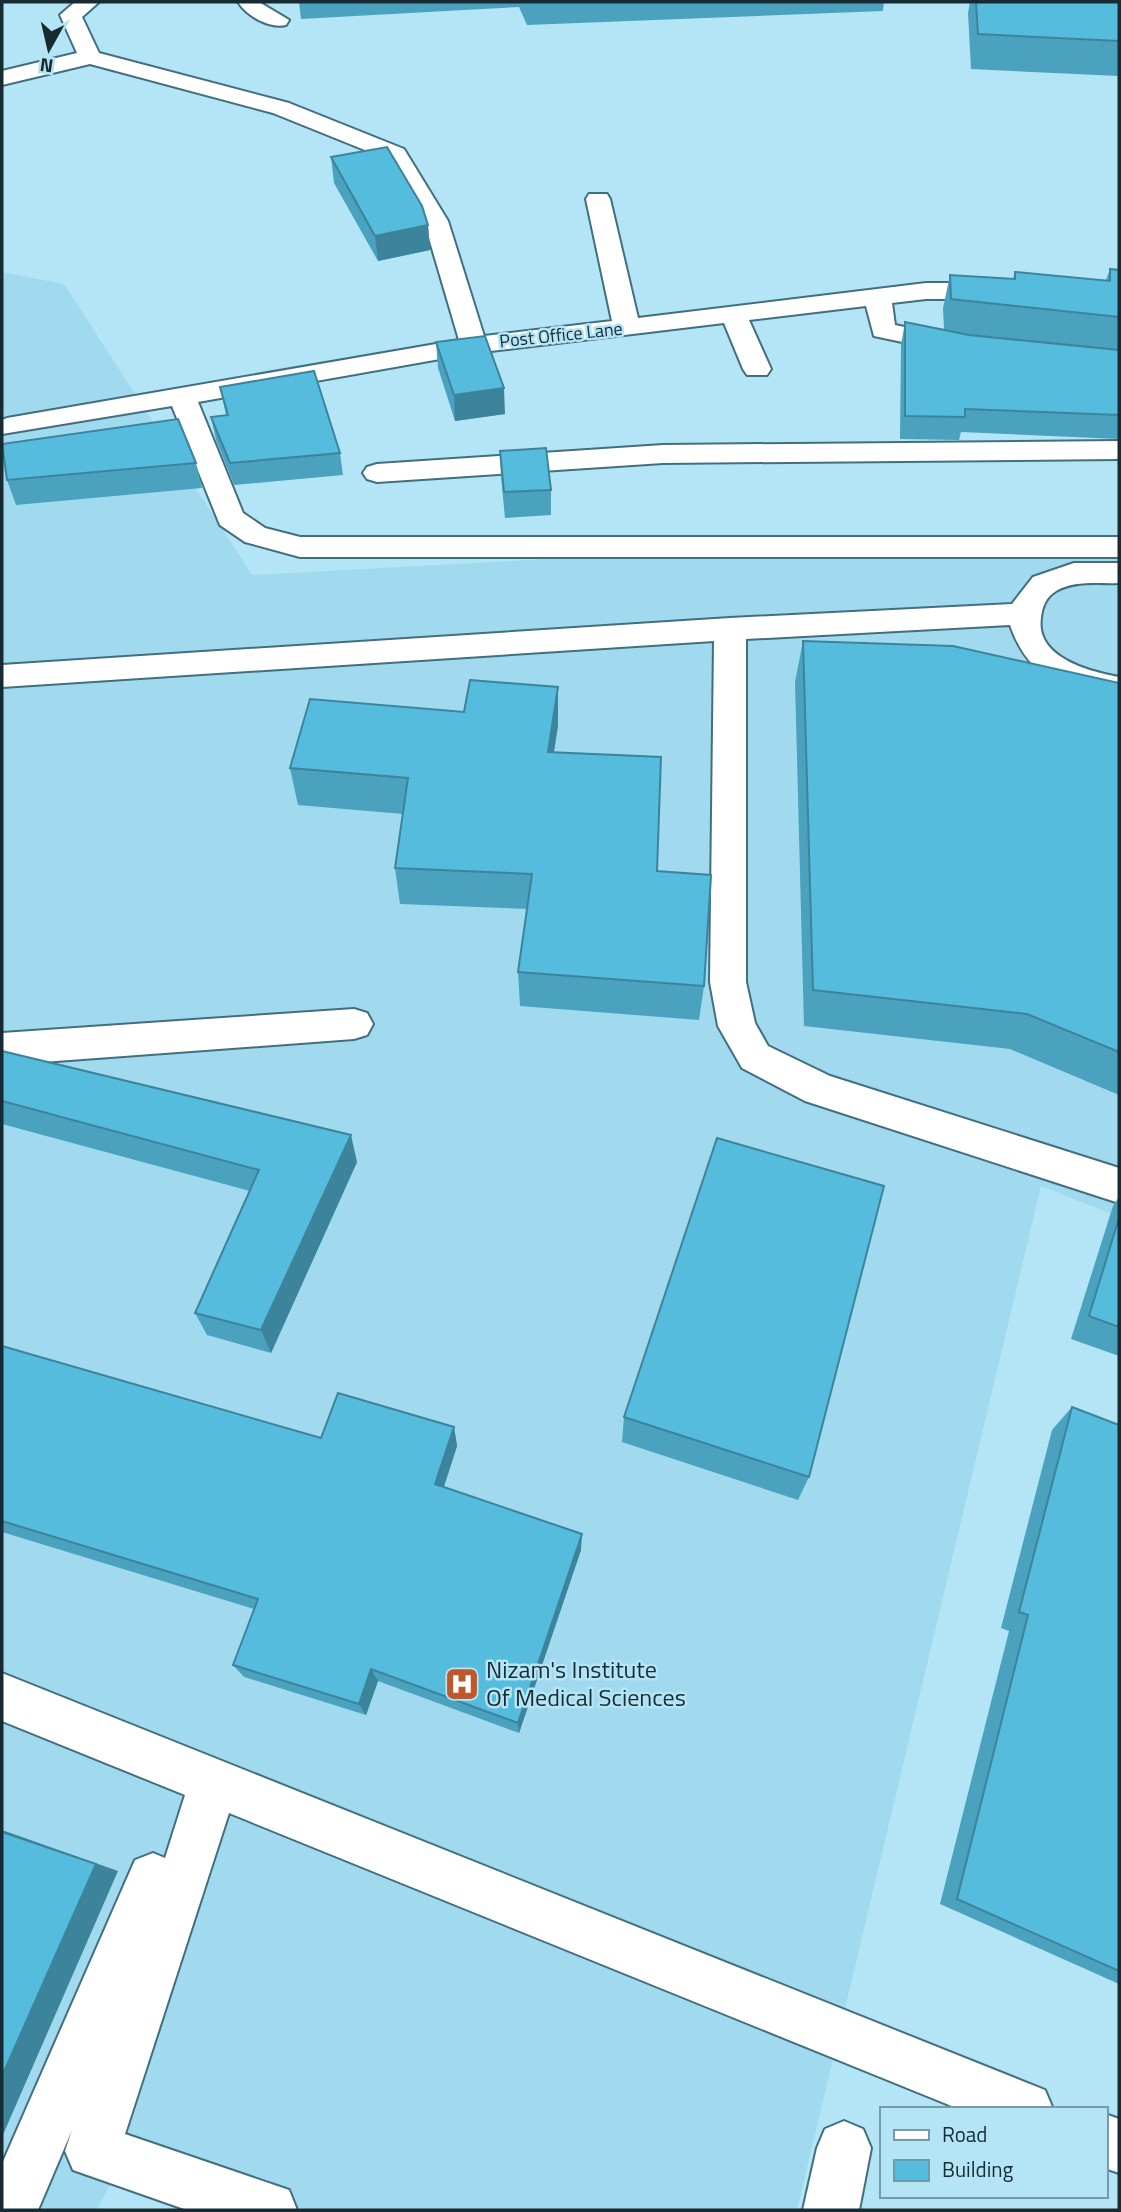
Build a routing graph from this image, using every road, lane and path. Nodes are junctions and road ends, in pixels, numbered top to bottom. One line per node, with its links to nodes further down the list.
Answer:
1 (88, 2): 4 (street)
2 (249, 2): 3 (street)
3 (278, 20)
4 (90, 57): 5 (street); 11 (street)
5 (2, 78)
6 (598, 199): 10 (street)
7 (1023, 292): 8 (street, Post Office Lane)
8 (878, 297): 9 (street, Post Office Lane); 12 (street)
9 (734, 315): 10 (street, Post Office Lane); 13 (street)
10 (627, 328): 11 (street, Post Office Lane)
11 (474, 345): 14 (street, Post Office Lane)
12 (977, 348)
13 (757, 369)
14 (182, 396): 15 (street, Post Office Lane); 18 (street)
15 (7, 427)
16 (1119, 450): 17 (street)
17 (377, 473)
18 (1119, 547)
19 (1119, 573): 20 (street)
20 (1022, 614): 21 (street); 23 (street)
21 (730, 629): 22 (street); 26 (street)
22 (2, 677)
23 (1119, 688)
24 (355, 1024): 25 (street)
25 (2, 1049)
26 (1119, 1185)
27 (2, 1697): 28 (street)
28 (213, 1781): 30 (street); 33 (street)
29 (153, 1878): 32 (street)
30 (1021, 2107)
31 (844, 2148): 34 (street)
32 (10, 2210)
33 (269, 2210)
34 (831, 2210)

